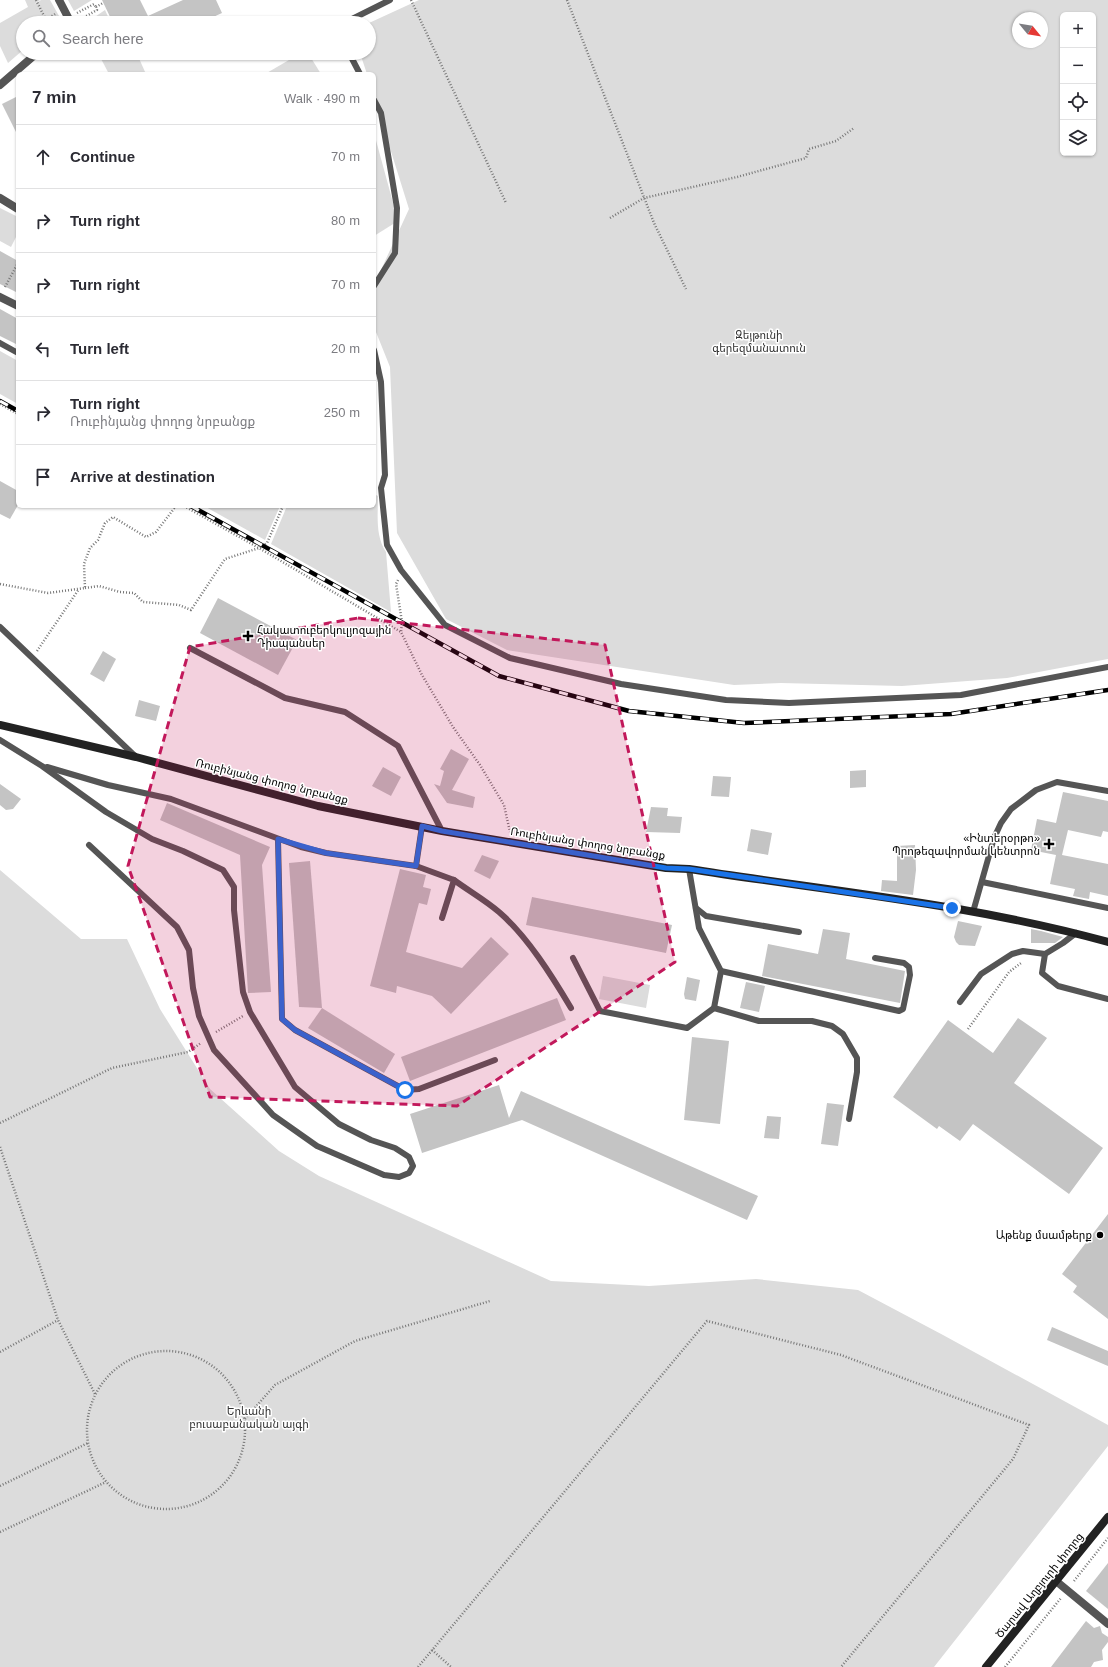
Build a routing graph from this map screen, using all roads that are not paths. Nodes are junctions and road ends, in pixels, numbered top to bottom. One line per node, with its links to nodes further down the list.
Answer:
1 (59, 0): 3 (street)
2 (390, 0): 4 (lane)
3 (70, 16)
4 (358, 16)
5 (28, 60): 8 (street)
6 (353, 60): 7 (lane)
7 (359, 72)
8 (0, 83)
9 (376, 103): 12 (lane)
10 (0, 198): 11 (street)
11 (16, 208)
12 (376, 283)
13 (2, 293): 14 (street)
14 (16, 304)
15 (0, 343): 16 (lane)
16 (16, 352)
17 (376, 361): 18 (lane)
18 (377, 488): 21 (lane)
19 (0, 626): 24 (lane)
20 (190, 648): 28 (lane)
21 (1108, 667)
22 (0, 725): 24 (street, Ռուբինյանց փողոց նրբանցք)
23 (0, 740): 25 (lane)
24 (136, 757): 27 (street, Ռուբինյանց փողոց նրբանցք)
25 (42, 766): 29 (lane); 30 (lane)
26 (1108, 791): 34 (lane)
27 (422, 826): 28 (street, Ռուբինյանց փողոց նրբանցք); 31 (lane)
28 (442, 831): 32 (street, Ռուբինյանց փողոց նրբանցք)
29 (278, 839): 31 (lane); 50 (lane)
30 (89, 845)
31 (416, 866): 33 (lane)
32 (689, 869): 35 (lane); 37 (street, Ռուբինյանց փողոց նրբանցք)
33 (454, 880): 38 (lane); 48 (lane)
34 (982, 882): 36 (lane); 37 (lane)
35 (696, 908): 39 (lane); 45 (lane)
36 (1108, 908)
37 (973, 912): 40 (street, Ռուբինյանց փողոց նրբանցք)
38 (442, 918)
39 (799, 932)
40 (1076, 933): 41 (street, Ռուբինյանց փողոց նրբանցք); 42 (lane)
41 (1108, 942)
42 (1045, 954): 46 (lane); 47 (lane)
43 (573, 958): 49 (lane)
44 (875, 958): 45 (lane)
45 (721, 971): 49 (lane)
46 (1108, 999)
47 (960, 1002)
48 (571, 1008)
49 (714, 1008): 51 (lane)
50 (495, 1060)
51 (849, 1119)
52 (1108, 1517): 53 (street, Ծարավ Աղբյուրի փողոց)
53 (1056, 1581): 54 (street); 55 (street, Ծարավ Աղբյուրի փողոց)
54 (1108, 1624)
55 (986, 1667)

